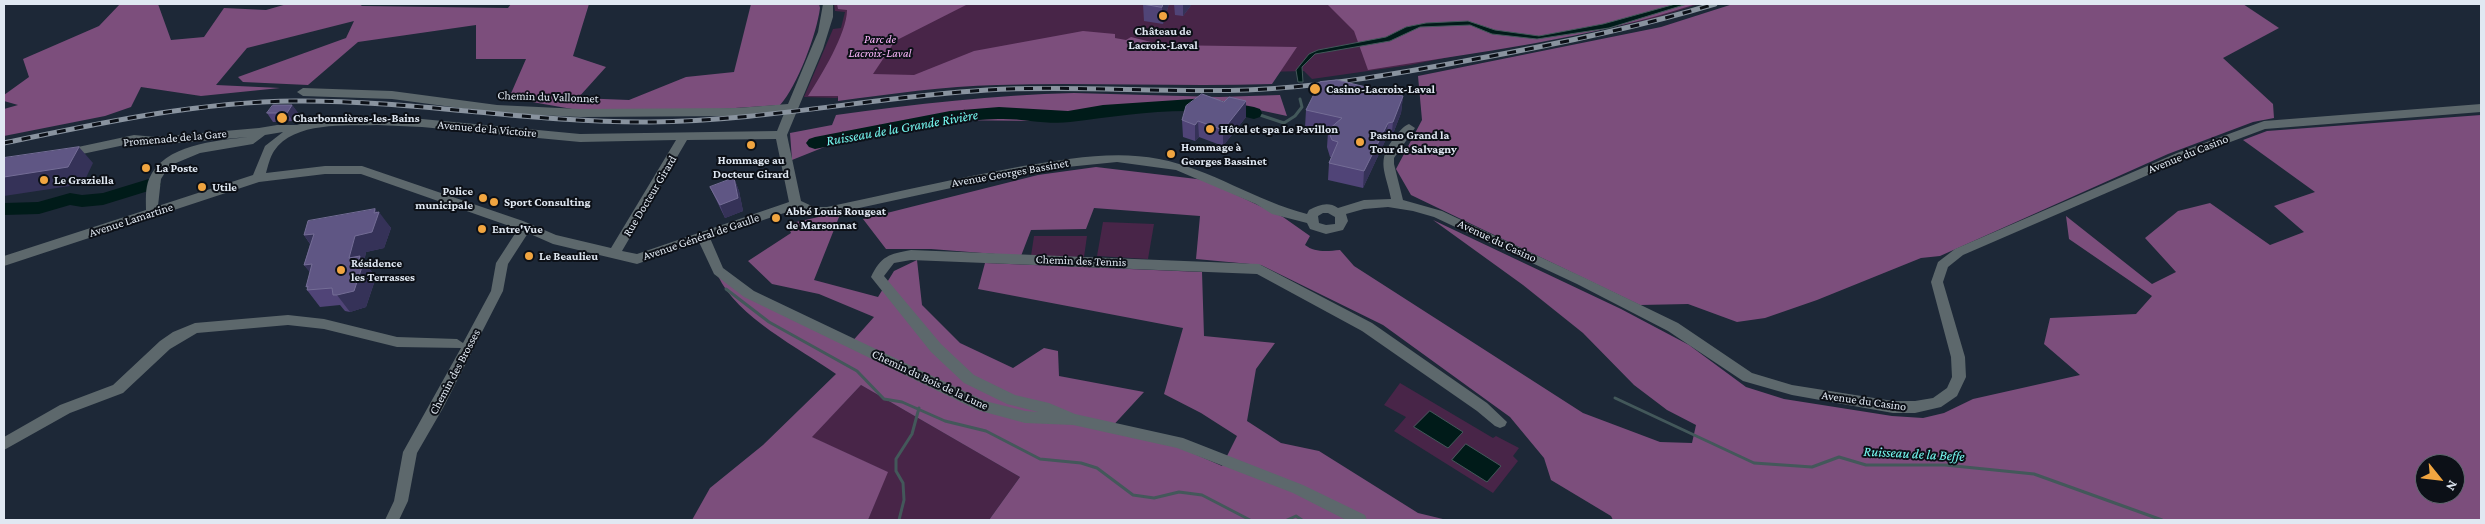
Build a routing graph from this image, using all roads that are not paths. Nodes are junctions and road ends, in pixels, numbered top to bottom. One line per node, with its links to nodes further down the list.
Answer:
1 (828, 4): 3 (street)
2 (303, 92): 3 (street, Chemin du Vallonnet)
3 (792, 107): 7 (street)
4 (2481, 108): 13 (street, Avenue du Casino)
5 (1409, 128): 13 (street)
6 (295, 130): 8 (street); 9 (street, Avenue de la Victoire); 10 (street, Avenue de la Victoire)
7 (783, 131): 9 (street, Avenue de la Victoire); 14 (street)
8 (255, 136): 10 (street); 11 (street, Promenade de la Gare); 15 (street)
9 (684, 136): 20 (street, Rue Docteur Girard)
10 (269, 148): 12 (street)
11 (59, 155)
12 (258, 178): 15 (street, Avenue Lamartine); 18 (street, Avenue Général de Gaulle)
13 (1392, 203): 17 (street)
14 (796, 204): 16 (street, Avenue Georges Bassinet); 19 (street, Avenue Général de Gaulle)
15 (152, 213): 21 (street, Avenue Lamartine)
16 (1312, 216): 17 (street); 17 (street)
17 (1340, 217)
18 (526, 227): 20 (street, Avenue Général de Gaulle); 26 (street, Chemin des Brosses)
19 (702, 237): 20 (street, Avenue Général de Gaulle); 23 (street, Chemin du Bois de la Lune)
20 (614, 254)
21 (4, 261)
22 (457, 344): 25 (street)
23 (1073, 419): 24 (street, Chemin des Tennis); 27 (street, Chemin du Bois de la Lune)
24 (1500, 422)
25 (4, 444)
26 (392, 520)
27 (1360, 520)

